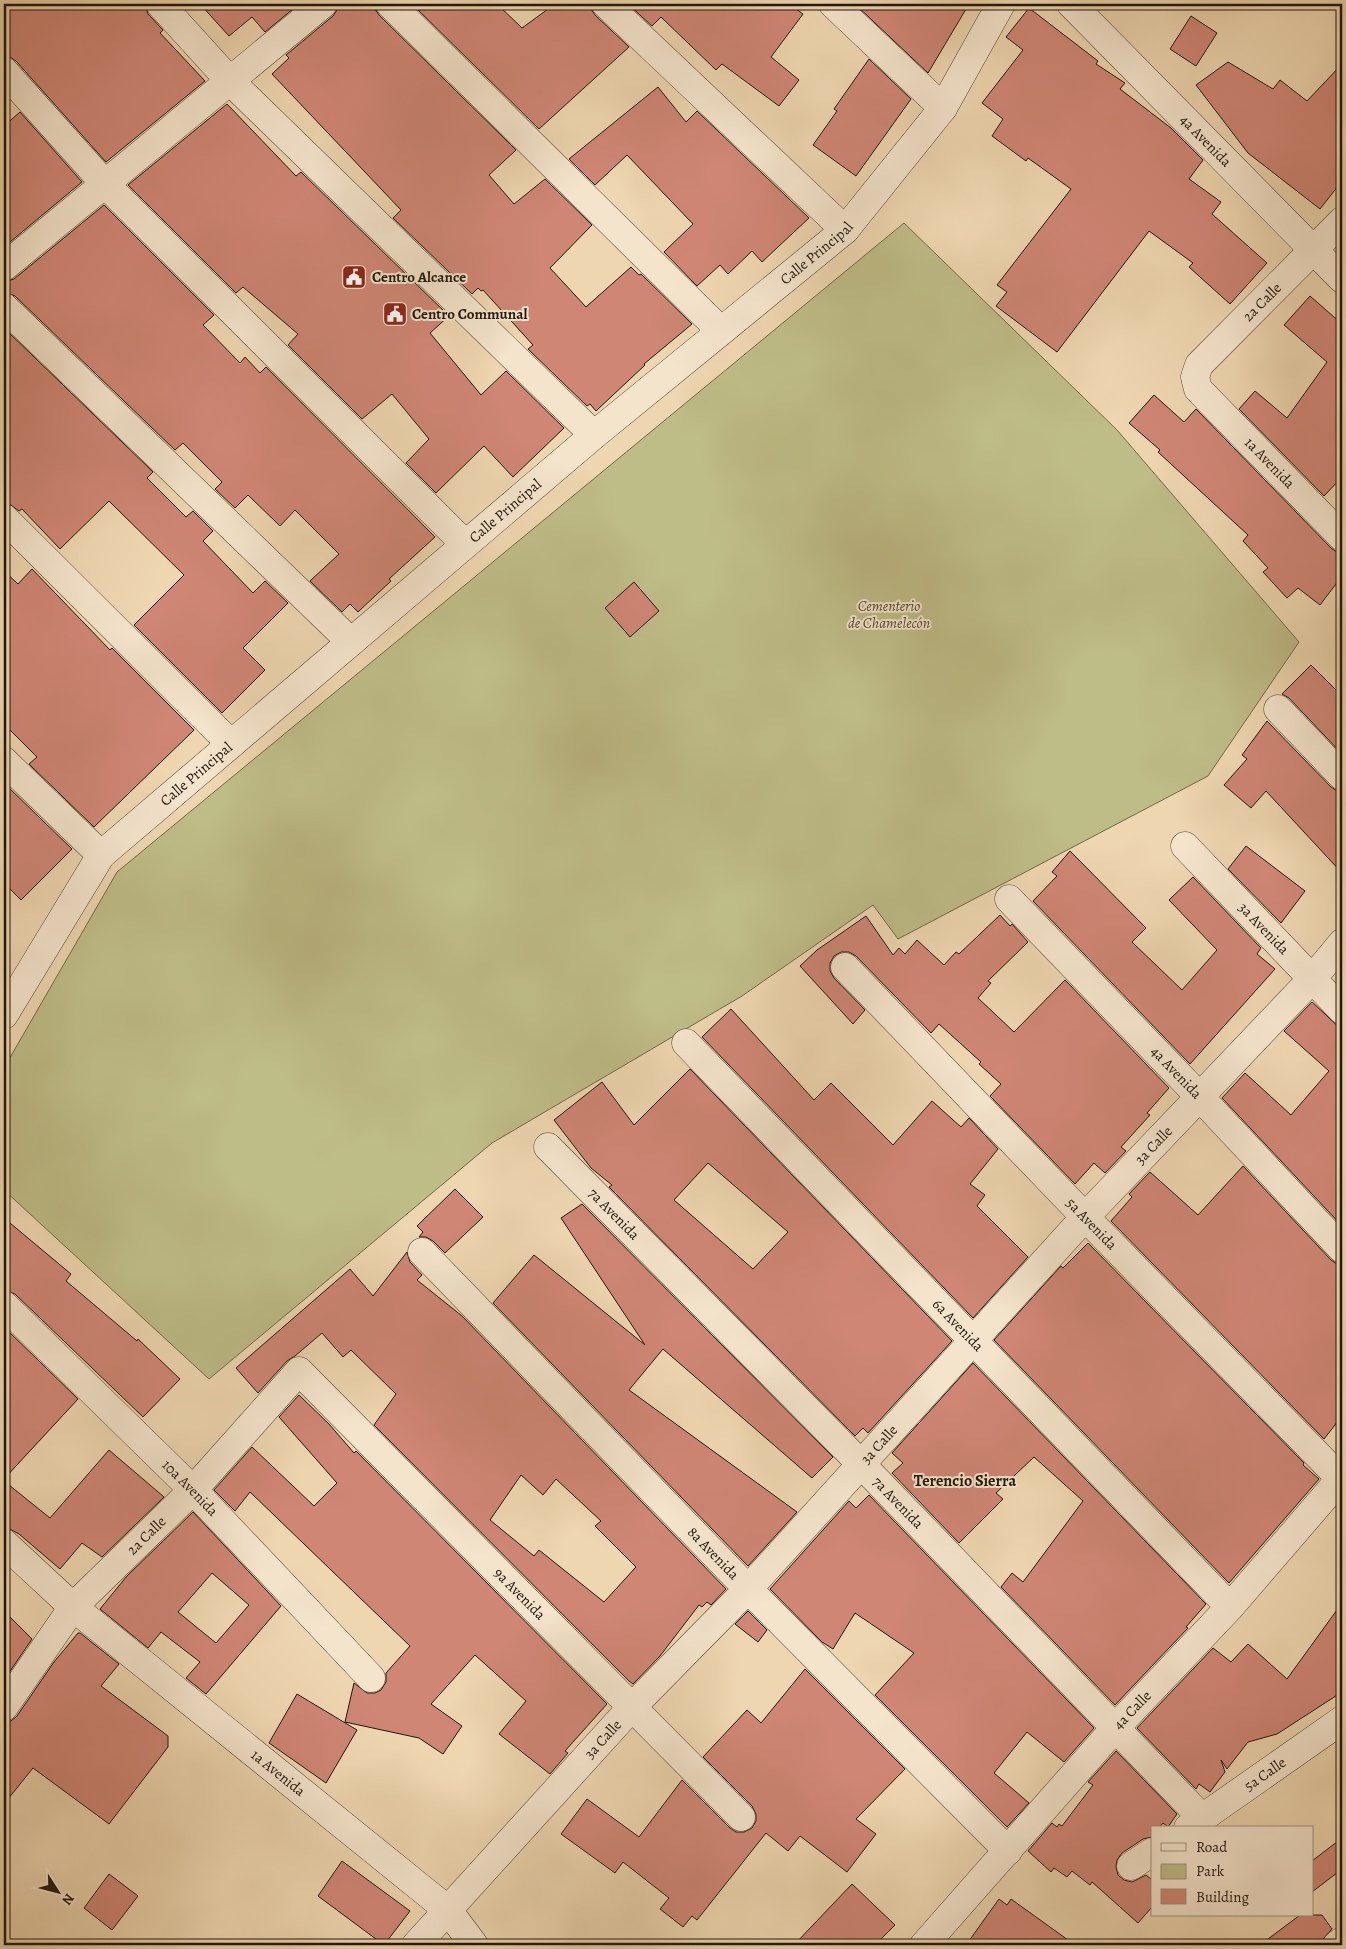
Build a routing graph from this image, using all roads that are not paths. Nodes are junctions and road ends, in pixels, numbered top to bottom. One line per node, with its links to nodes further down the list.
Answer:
1 (160, 4): 9 (street)
2 (323, 4): 9 (street)
3 (390, 4): 18 (street)
4 (606, 4): 13 (street)
5 (833, 4): 10 (street)
6 (1001, 4): 10 (street, Calle Principal)
7 (1071, 4): 14 (street, 4a Avenida)
8 (4, 71): 11 (street)
9 (230, 81): 11 (street); 20 (street)
10 (942, 108): 13 (street, Calle Principal)
11 (105, 184): 15 (street); 23 (street)
12 (1342, 221): 14 (street, 2a Calle)
13 (845, 230): 18 (street, Calle Principal)
14 (1314, 249): 16 (street, 4a Avenida); 19 (street, 2a Calle)
15 (4, 267)
16 (1342, 279)
17 (4, 307): 24 (street)
18 (722, 331): 20 (street, Calle Principal)
19 (1198, 389): 22 (street, 1a Avenida)
20 (594, 435): 23 (street, Calle Principal)
21 (4, 518): 26 (street)
22 (1342, 537)
23 (465, 544): 24 (street, Calle Principal)
24 (351, 642): 26 (street, Calle Principal)
25 (1278, 709): 28 (street)
26 (231, 744): 30 (street, Calle Principal)
27 (4, 761): 30 (street)
28 (1342, 776)
29 (1184, 846): 35 (street, 3a Avenida)
30 (101, 855): 34 (street, Calle Principal)
31 (1009, 899): 39 (street, 4a Avenida)
32 (1342, 944): 35 (street, 3a Calle)
33 (845, 967): 41 (street, 5a Avenida)
34 (12, 978): 37 (street, Calle Principal)
35 (1312, 979): 36 (street, 3a Avenida); 39 (street, 3a Calle)
36 (1342, 1010)
37 (4, 1015)
38 (686, 1043): 45 (street, 6a Avenida)
39 (1199, 1096): 41 (street, 3a Calle); 42 (street, 4a Avenida)
40 (548, 1147): 47 (street, 7a Avenida)
41 (1085, 1217): 45 (street, 3a Calle); 48 (street, 5a Avenida)
42 (1342, 1249)
43 (422, 1252): 51 (street, 8a Avenida)
44 (4, 1305): 49 (street, 10a Avenida)
45 (975, 1341): 47 (street, 3a Calle); 53 (street, 6a Avenida)
46 (299, 1371): 49 (street, 2a Calle); 56 (street, 9a Avenida)
47 (861, 1464): 51 (street, 3a Calle); 58 (street, 7a Avenida)
48 (1342, 1478): 53 (street, 4a Calle)
49 (193, 1490): 52 (street, 2a Calle); 54 (street, 10a Avenida)
50 (4, 1543): 52 (street, 1a Avenida)
51 (748, 1589): 56 (street, 3a Calle); 61 (street, 8a Avenida)
52 (73, 1607): 55 (street, 2a Calle); 62 (street, 1a Avenida)
53 (1230, 1607): 58 (street, 4a Calle)
54 (371, 1678)
55 (4, 1707)
56 (631, 1708): 59 (street, 9a Avenida); 62 (street, 3a Calle)
57 (1342, 1720): 60 (street, 5a Calle)
58 (1115, 1728): 60 (street, 7a Avenida); 61 (street, 4a Calle)
59 (741, 1817)
60 (1195, 1823)
61 (1008, 1851): 66 (street, 4a Calle)
62 (448, 1910): 64 (street, 3a Calle); 65 (street, 1a Avenida)
63 (1342, 1941): 67 (street)
64 (416, 1945)
65 (474, 1945)
66 (924, 1945)
67 (1337, 1945)

